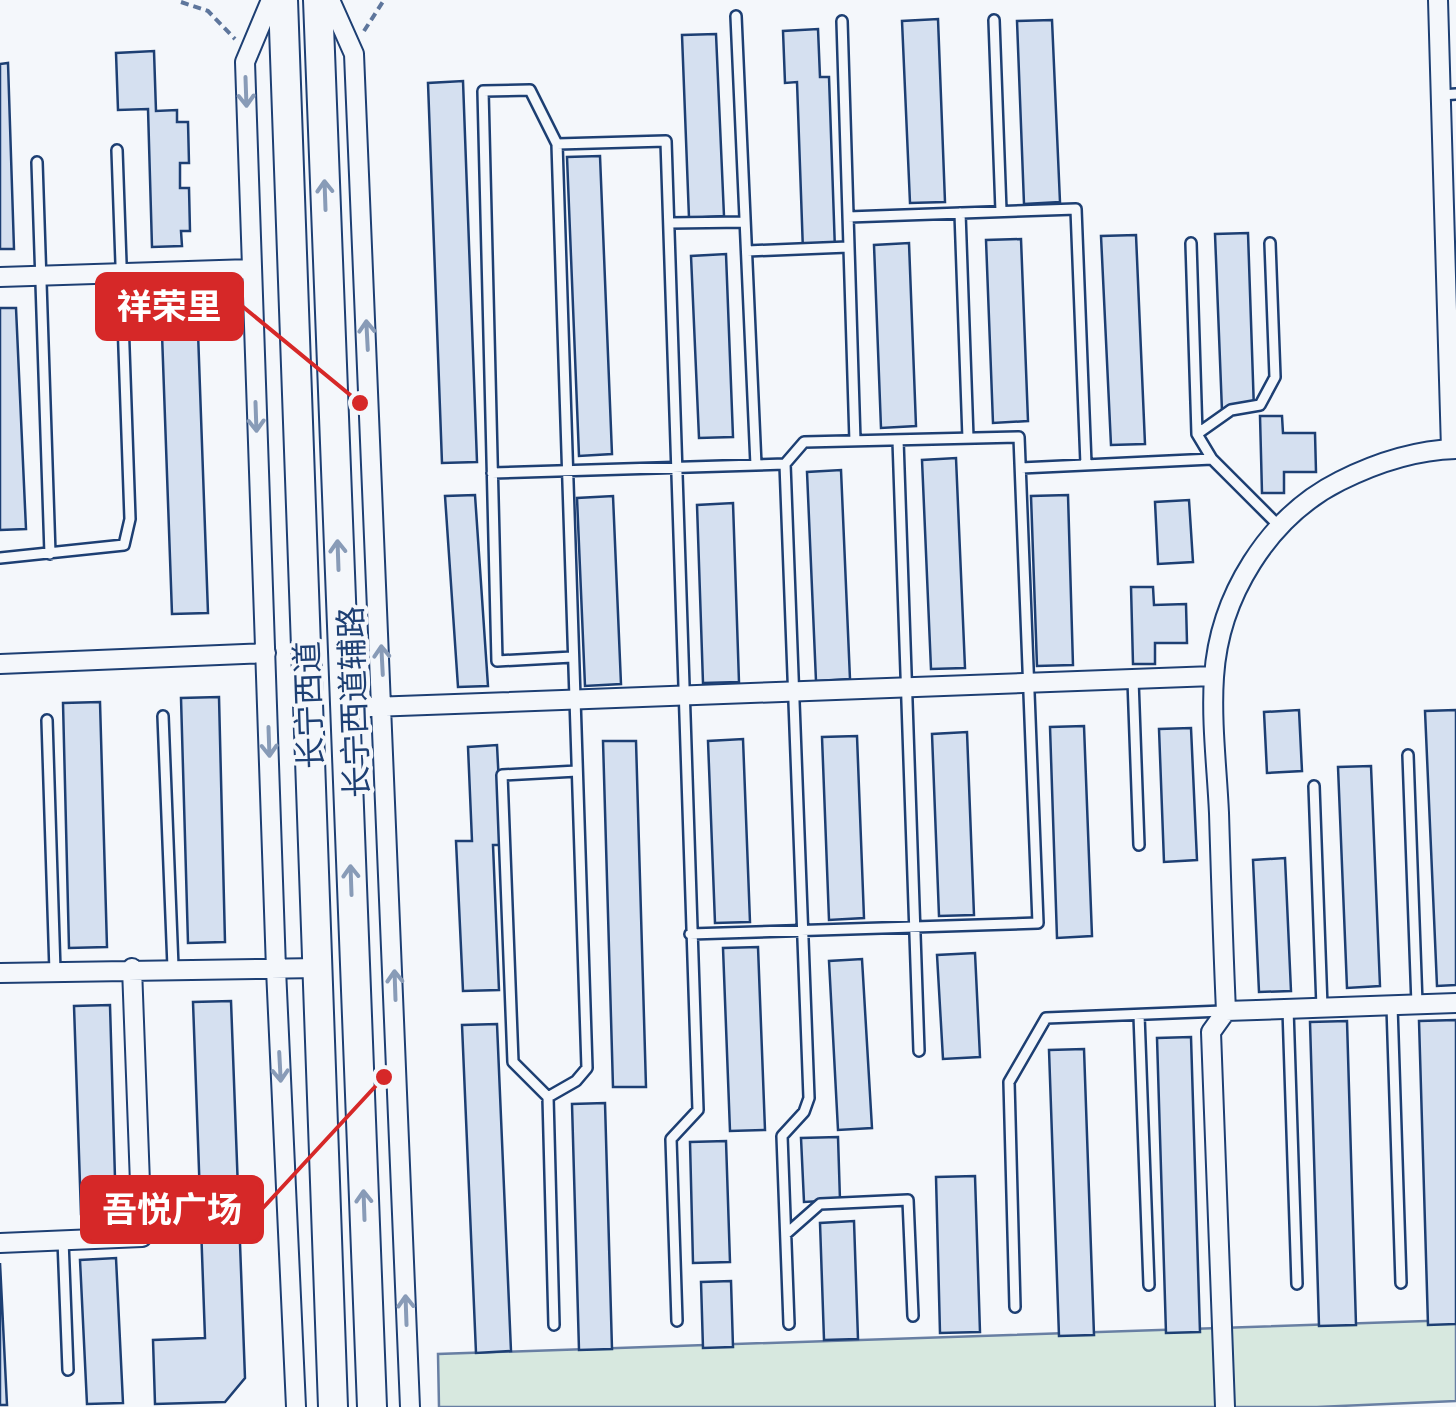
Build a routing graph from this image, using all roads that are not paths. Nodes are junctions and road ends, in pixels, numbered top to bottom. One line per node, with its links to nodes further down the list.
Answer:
1 (271, 0): 22 (street, one-way to 22)
2 (283, 0): 65 (main road, 长宁西道)
3 (318, 0): 52 (main road, 长宁西道, one-way to 3)
4 (330, 0): 53 (street, 长宁西道辅路, one-way to 4)
5 (1438, 0): 9 (street)
6 (736, 16): 16 (lane)
7 (994, 20): 13 (lane)
8 (842, 21): 15 (lane)
9 (1448, 94): 30 (street)
10 (557, 144): 17 (lane); 37 (lane); 38 (lane)
11 (117, 150): 23 (lane)
12 (37, 162): 24 (lane)
13 (1001, 211): 14 (lane); 33 (lane)
14 (960, 213): 15 (lane); 27 (lane)
15 (848, 217): 20 (lane)
16 (745, 222): 17 (lane); 21 (lane)
17 (669, 223): 35 (lane)
18 (1192, 243): 26 (lane)
19 (1270, 243): 26 (lane)
20 (848, 247): 21 (lane); 29 (lane)
21 (746, 250): 34 (lane)
22 (250, 270): 23 (street); 42 (street, one-way to 42)
23 (123, 273): 24 (street); 40 (lane)
24 (41, 276): 25 (street); 40 (lane)
25 (0, 277)
26 (1198, 434): 31 (lane)
27 (968, 438): 28 (lane); 36 (lane)
28 (898, 440): 29 (lane); 48 (lane)
29 (855, 441): 32 (lane)
30 (1454, 449): 39 (street)
31 (1212, 458): 33 (lane); 39 (lane)
32 (784, 464): 34 (lane); 49 (lane)
33 (1086, 464): 36 (lane)
34 (756, 465): 35 (lane)
35 (677, 468): 37 (lane); 50 (lane)
36 (1021, 468): 47 (lane)
37 (567, 471): 38 (lane); 43 (lane)
38 (492, 473): 43 (lane)
39 (1279, 526): 45 (street)
40 (50, 554): 41 (lane)
41 (0, 558)
42 (266, 652): 44 (street); 66 (street, one-way to 66)
43 (572, 658): 51 (lane)
44 (0, 664)
45 (1214, 676): 46 (street); 74 (street)
46 (1133, 680): 47 (street); 59 (lane)
47 (1028, 684): 48 (street); 60 (lane)
48 (907, 688): 49 (street); 60 (lane)
49 (793, 692): 50 (street); 61 (lane)
50 (683, 696): 51 (street); 62 (lane)
51 (574, 700): 53 (street); 57 (lane)
52 (344, 708): 53 (street); 92 (main road, 长宁西道, one-way to 52)
53 (384, 708): 93 (street, 长宁西道辅路, one-way to 53)
54 (163, 716): 63 (lane)
55 (48, 720): 67 (lane)
56 (1408, 756): 70 (lane)
57 (577, 772): 77 (lane); 77 (lane)
58 (1314, 786): 72 (lane)
59 (1139, 844)
60 (914, 927): 61 (lane); 76 (lane)
61 (801, 930): 62 (lane); 78 (lane)
62 (690, 934): 86 (lane)
63 (173, 967): 64 (street); 66 (street)
64 (132, 968): 67 (street); 79 (street)
65 (319, 968): 66 (street); 91 (main road, 长宁西道)
66 (276, 970): 90 (street, one-way to 90)
67 (55, 971): 68 (street)
68 (0, 973)
69 (1456, 1003): 70 (street)
70 (1417, 1004): 71 (street)
71 (1392, 1005): 72 (street); 81 (lane)
72 (1322, 1008): 73 (street)
73 (1288, 1009): 74 (street); 83 (lane)
74 (1226, 1011): 75 (lane); 94 (street)
75 (1139, 1015): 82 (lane); 84 (lane)
76 (919, 1051)
77 (548, 1097): 88 (lane)
78 (786, 1234): 85 (lane); 87 (lane)
79 (63, 1240): 80 (street); 89 (lane)
80 (0, 1243)
81 (1401, 1283)
82 (1149, 1284)
83 (1297, 1284)
84 (1015, 1307)
85 (914, 1316)
86 (677, 1321)
87 (789, 1324)
88 (554, 1326)
89 (68, 1370)
90 (296, 1407)
91 (333, 1407)
92 (372, 1407)
93 (410, 1407)
94 (1226, 1407)

